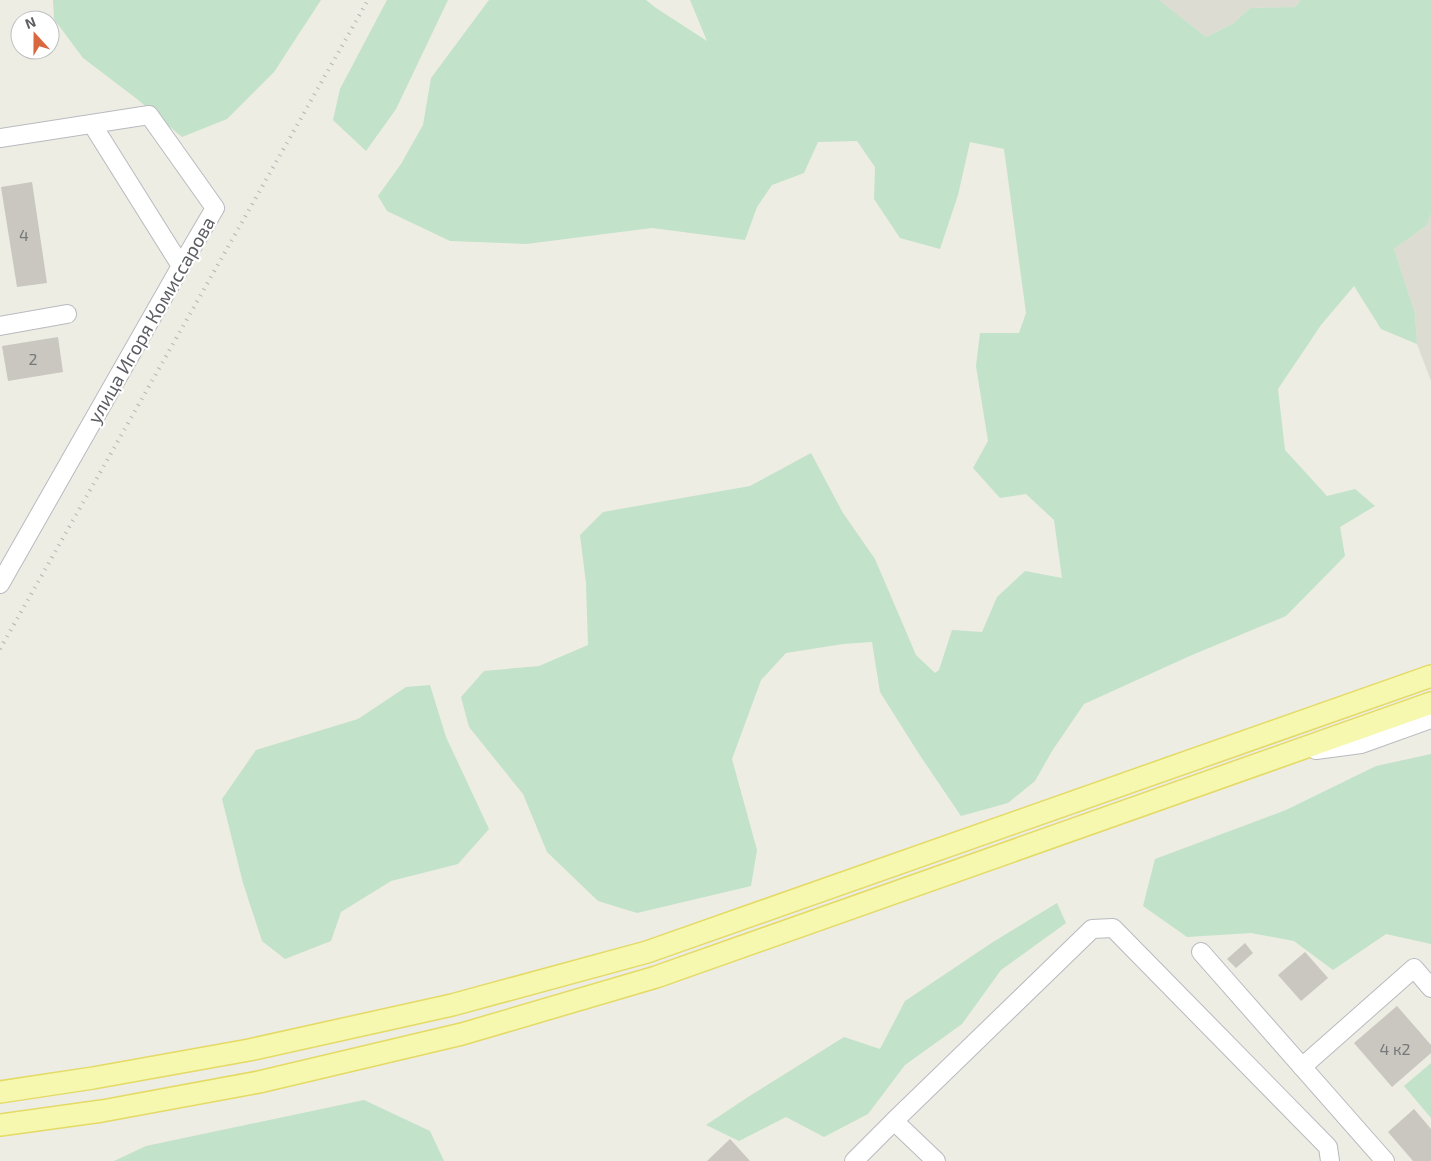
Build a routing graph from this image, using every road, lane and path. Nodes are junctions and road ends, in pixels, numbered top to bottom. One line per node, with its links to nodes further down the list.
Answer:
1 (92, 124): 2 (street, улица Игоря Комиссарова); 3 (street); 3 (street, улица Игоря Комиссарова)
2 (0, 138)
3 (181, 266): 6 (street, улица Игоря Комиссарова)
4 (67, 314): 5 (street)
5 (0, 326)
6 (0, 584)
7 (1431, 676): 14 (main road)
8 (1431, 703): 10 (main road)
9 (1431, 719): 10 (street)
10 (1288, 754): 16 (main road)
11 (1201, 952): 13 (street)
12 (1431, 988): 13 (street)
13 (1302, 1067): 20 (street)
14 (0, 1092)
15 (894, 1120): 17 (street); 18 (street); 19 (street)
16 (0, 1125)
17 (854, 1161)
18 (936, 1161)
19 (1330, 1161)
20 (1385, 1161)

